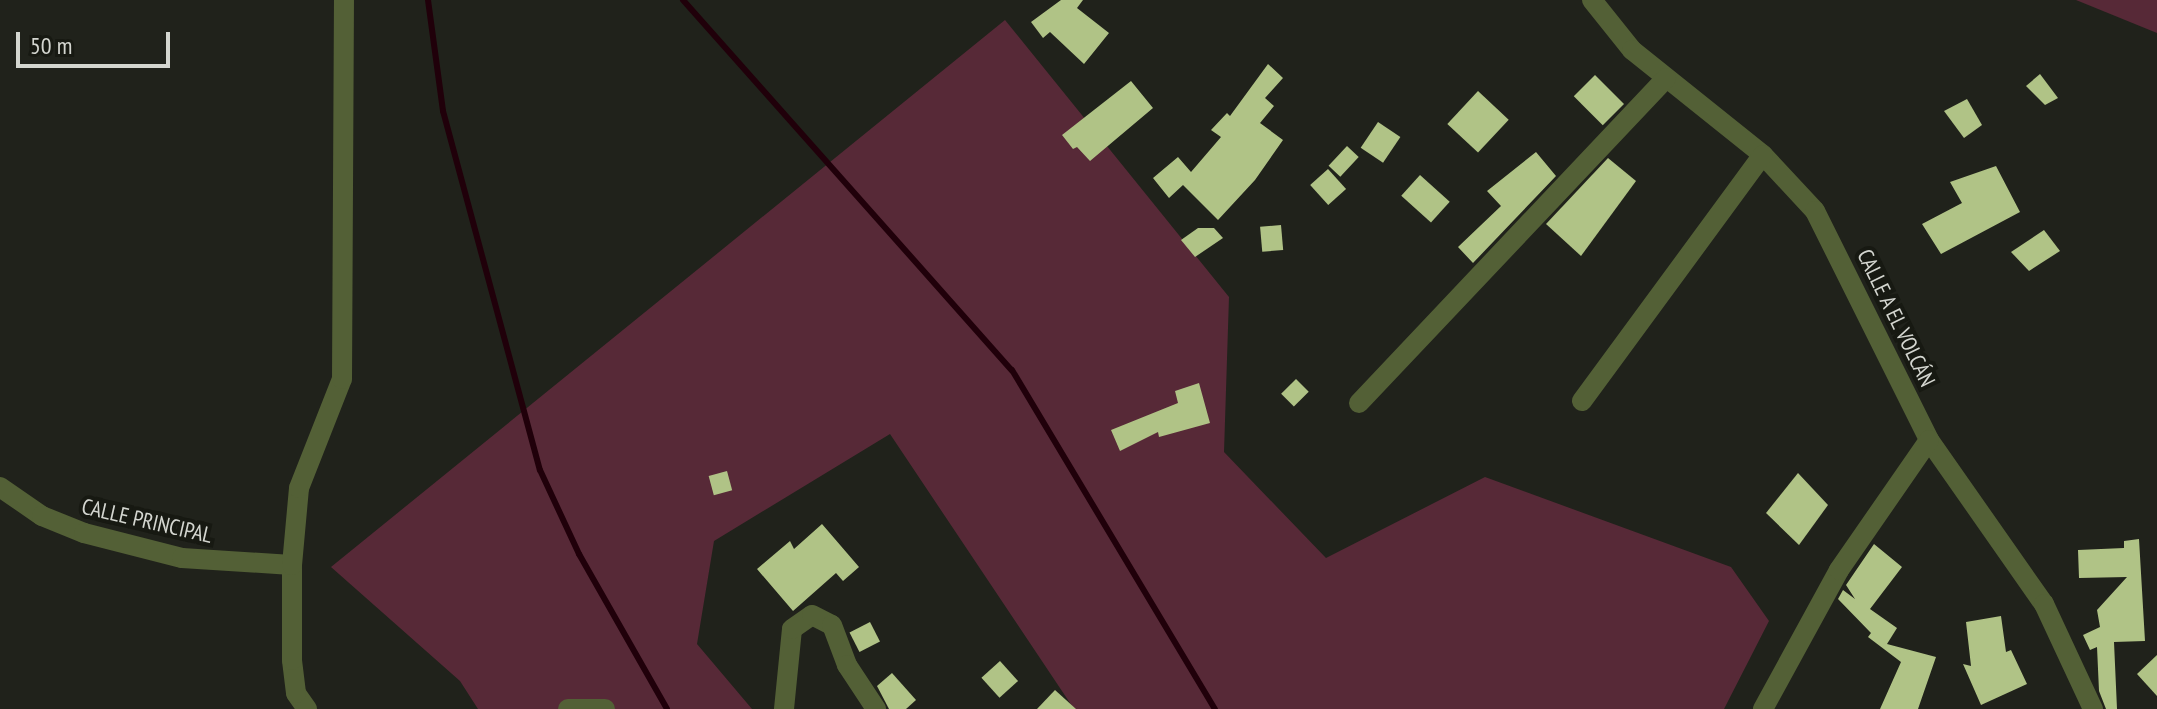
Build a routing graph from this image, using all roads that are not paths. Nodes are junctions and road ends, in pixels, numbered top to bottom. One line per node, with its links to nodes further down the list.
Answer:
1 (344, 0): 9 (street)
2 (1592, 0): 3 (street, CALLE A EL VOLCÁN)
3 (1666, 78): 4 (street, CALLE A EL VOLCÁN); 6 (street)
4 (1763, 155): 5 (street); 7 (street, CALLE A EL VOLCÁN)
5 (1582, 401)
6 (1359, 403)
7 (1929, 440): 15 (street); 16 (street, CALLE A EL VOLCÁN)
8 (0, 487): 9 (street, CALLE PRINCIPAL)
9 (292, 565): 10 (street)
10 (307, 709)
11 (568, 709): 12 (street)
12 (605, 709)
13 (784, 709): 14 (street)
14 (876, 709)
15 (1763, 709)
16 (2093, 709)

